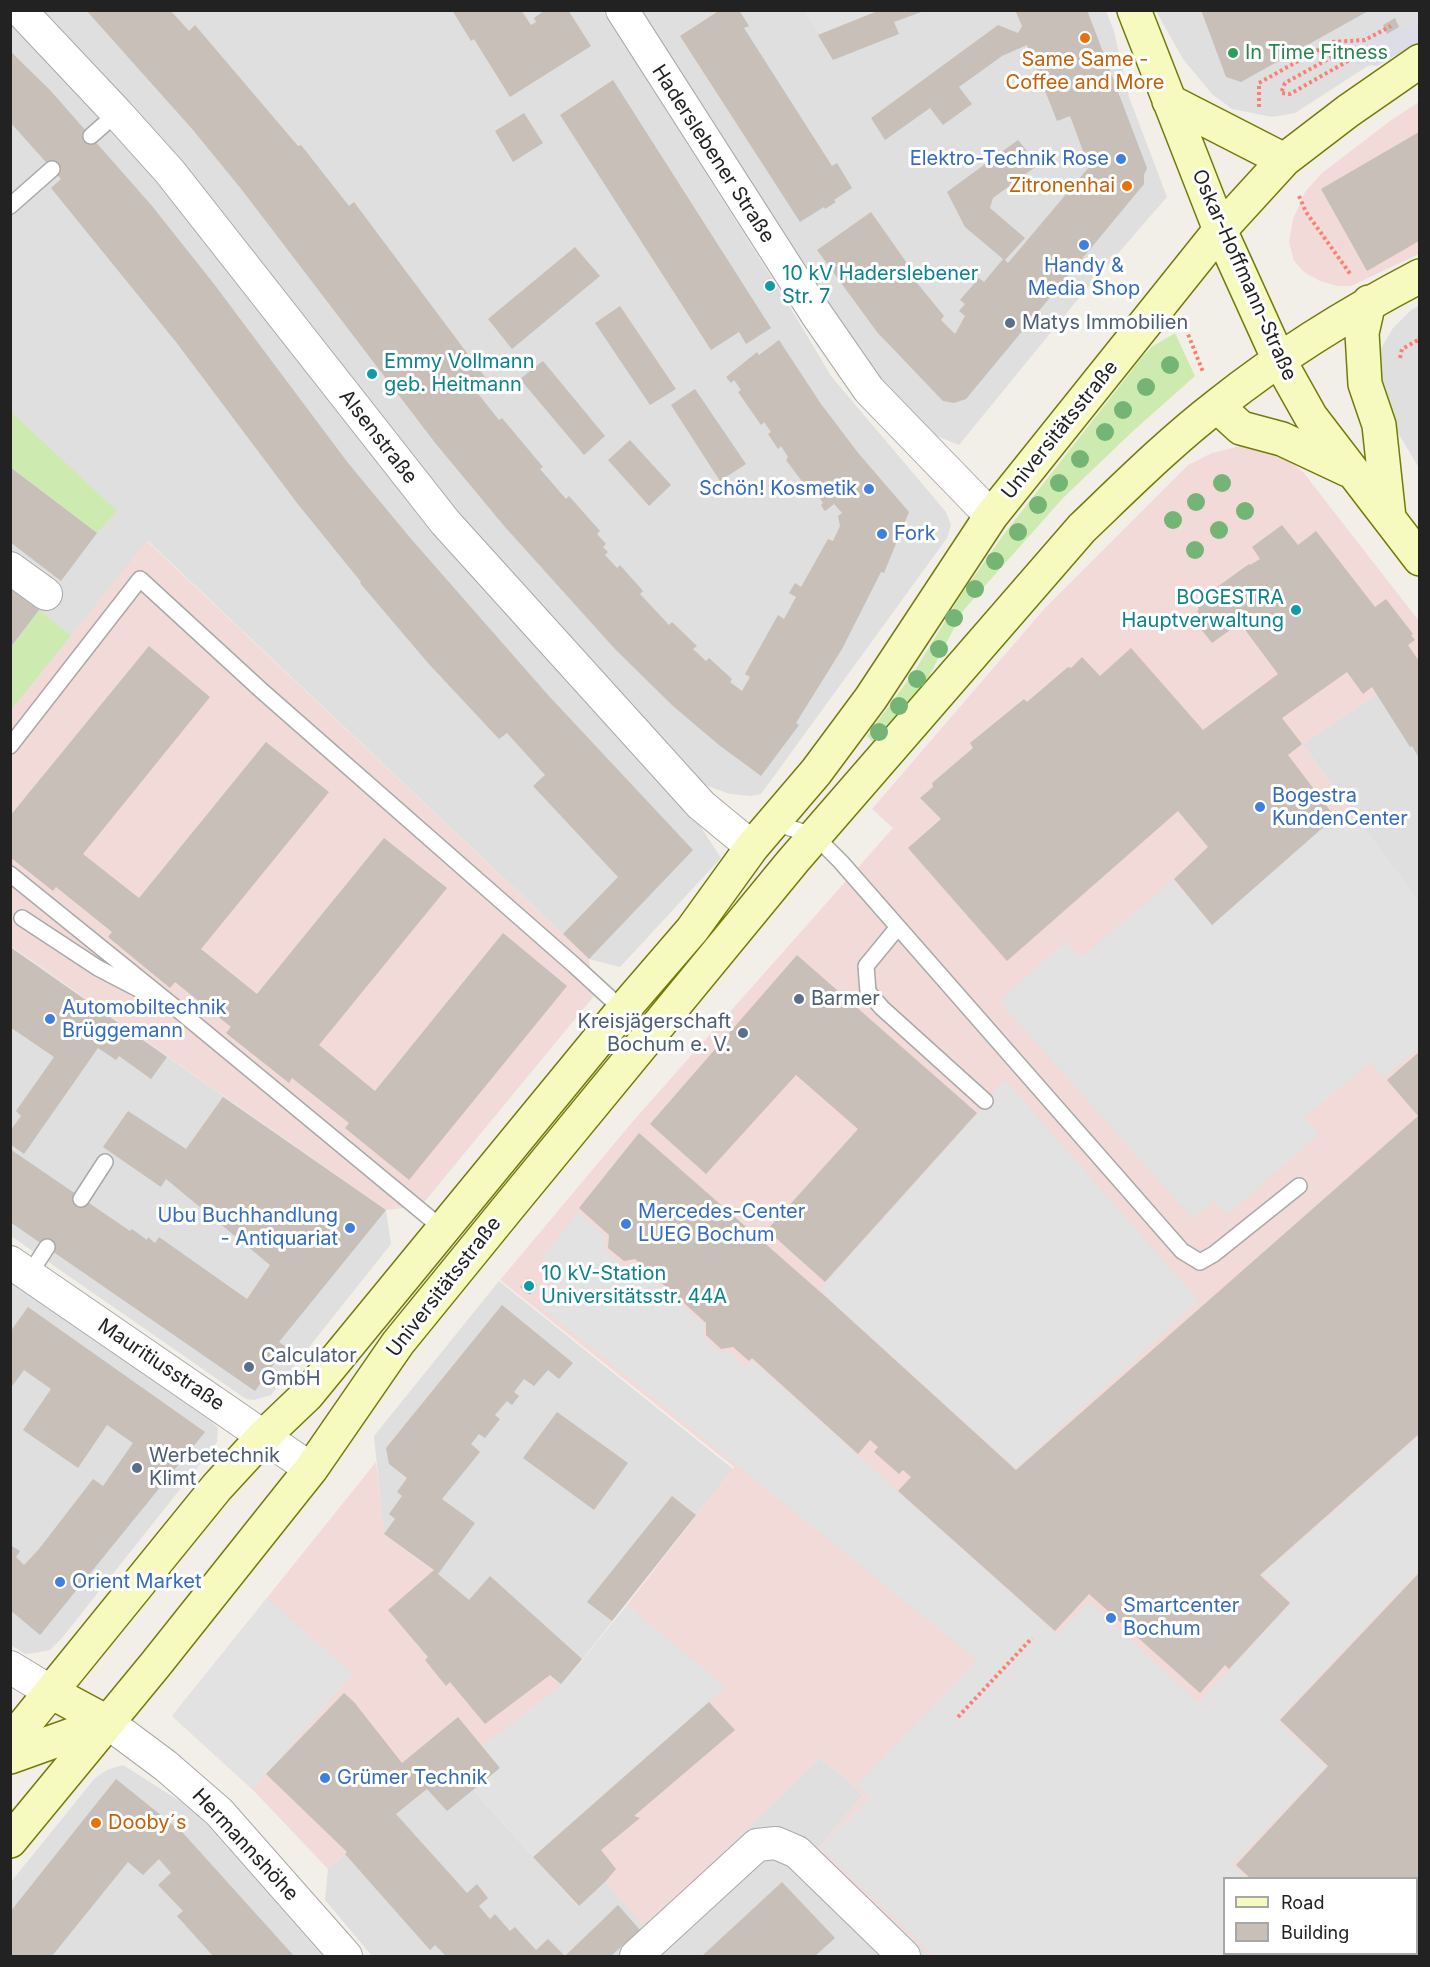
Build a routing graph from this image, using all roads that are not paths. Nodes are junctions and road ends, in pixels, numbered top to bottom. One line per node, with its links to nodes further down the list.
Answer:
1 (20, 10): 6 (street, Alsenstraße)
2 (622, 10): 17 (street, Haderslebener Straße)
3 (1134, 10): 5 (main road, Oskar-Hoffmann-Straße)
4 (1419, 62): 8 (main road, Universitätsstraße)
5 (1169, 100): 8 (main road); 11 (main road, Oskar-Hoffmann-Straße)
6 (117, 113): 7 (lane); 25 (street, Alsenstraße)
7 (91, 136)
8 (1284, 160): 11 (main road, Universitätsstraße)
9 (52, 169): 10 (lane)
10 (10, 206)
11 (1220, 230): 14 (main road, Oskar-Hoffmann-Straße); 17 (main road, Universitätsstraße)
12 (1419, 276): 13 (main road, Universitätsstraße)
13 (1363, 292): 14 (main road, Universitätsstraße); 18 (main road)
14 (1279, 360): 15 (main road, Universitätsstraße); 16 (main road, Oskar-Hoffmann-Straße)
15 (1217, 406): 16 (main road, Oskar-Hoffmann-Straße); 24 (main road, Universitätsstraße)
16 (1352, 472): 18 (main road, Oskar-Hoffmann-Straße)
17 (992, 516): 23 (main road, Universitätsstraße)
18 (1389, 519): 19 (main road, Oskar-Hoffmann-Straße)
19 (1419, 559)
20 (10, 568): 21 (street)
21 (46, 594)
22 (10, 746): 31 (lane)
23 (775, 823): 24 (lane); 25 (main road, Universitätsstraße)
24 (815, 836): 26 (main road, Universitätsstraße); 29 (lane)
25 (753, 847): 26 (main road); 31 (main road, Universitätsstraße)
26 (794, 861): 40 (main road, Universitätsstraße)
27 (10, 874): 30 (lane)
28 (22, 918): 30 (lane)
29 (898, 927): 32 (lane); 34 (lane)
30 (177, 1009): 36 (lane)
31 (623, 1010): 36 (main road, Universitätsstraße)
32 (985, 1101)
33 (105, 1162): 35 (lane)
34 (1299, 1186)
35 (81, 1199)
36 (443, 1229): 39 (main road, Universitätsstraße)
37 (47, 1247): 38 (lane)
38 (20, 1268): 39 (street, Mauritiusstraße)
39 (264, 1436): 40 (street, Mauritiusstraße); 42 (main road, Universitätsstraße)
40 (311, 1469): 43 (main road, Universitätsstraße)
41 (10, 1667): 42 (street)
42 (51, 1692): 43 (main road); 44 (main road, Universitätsstraße)
43 (107, 1722): 45 (main road); 46 (main road, Universitätsstraße); 47 (street, Hermannshöhe)
44 (10, 1742)
45 (10, 1757)
46 (10, 1841)
47 (346, 1956)
48 (636, 1956): 49 (street)
49 (904, 1956)

